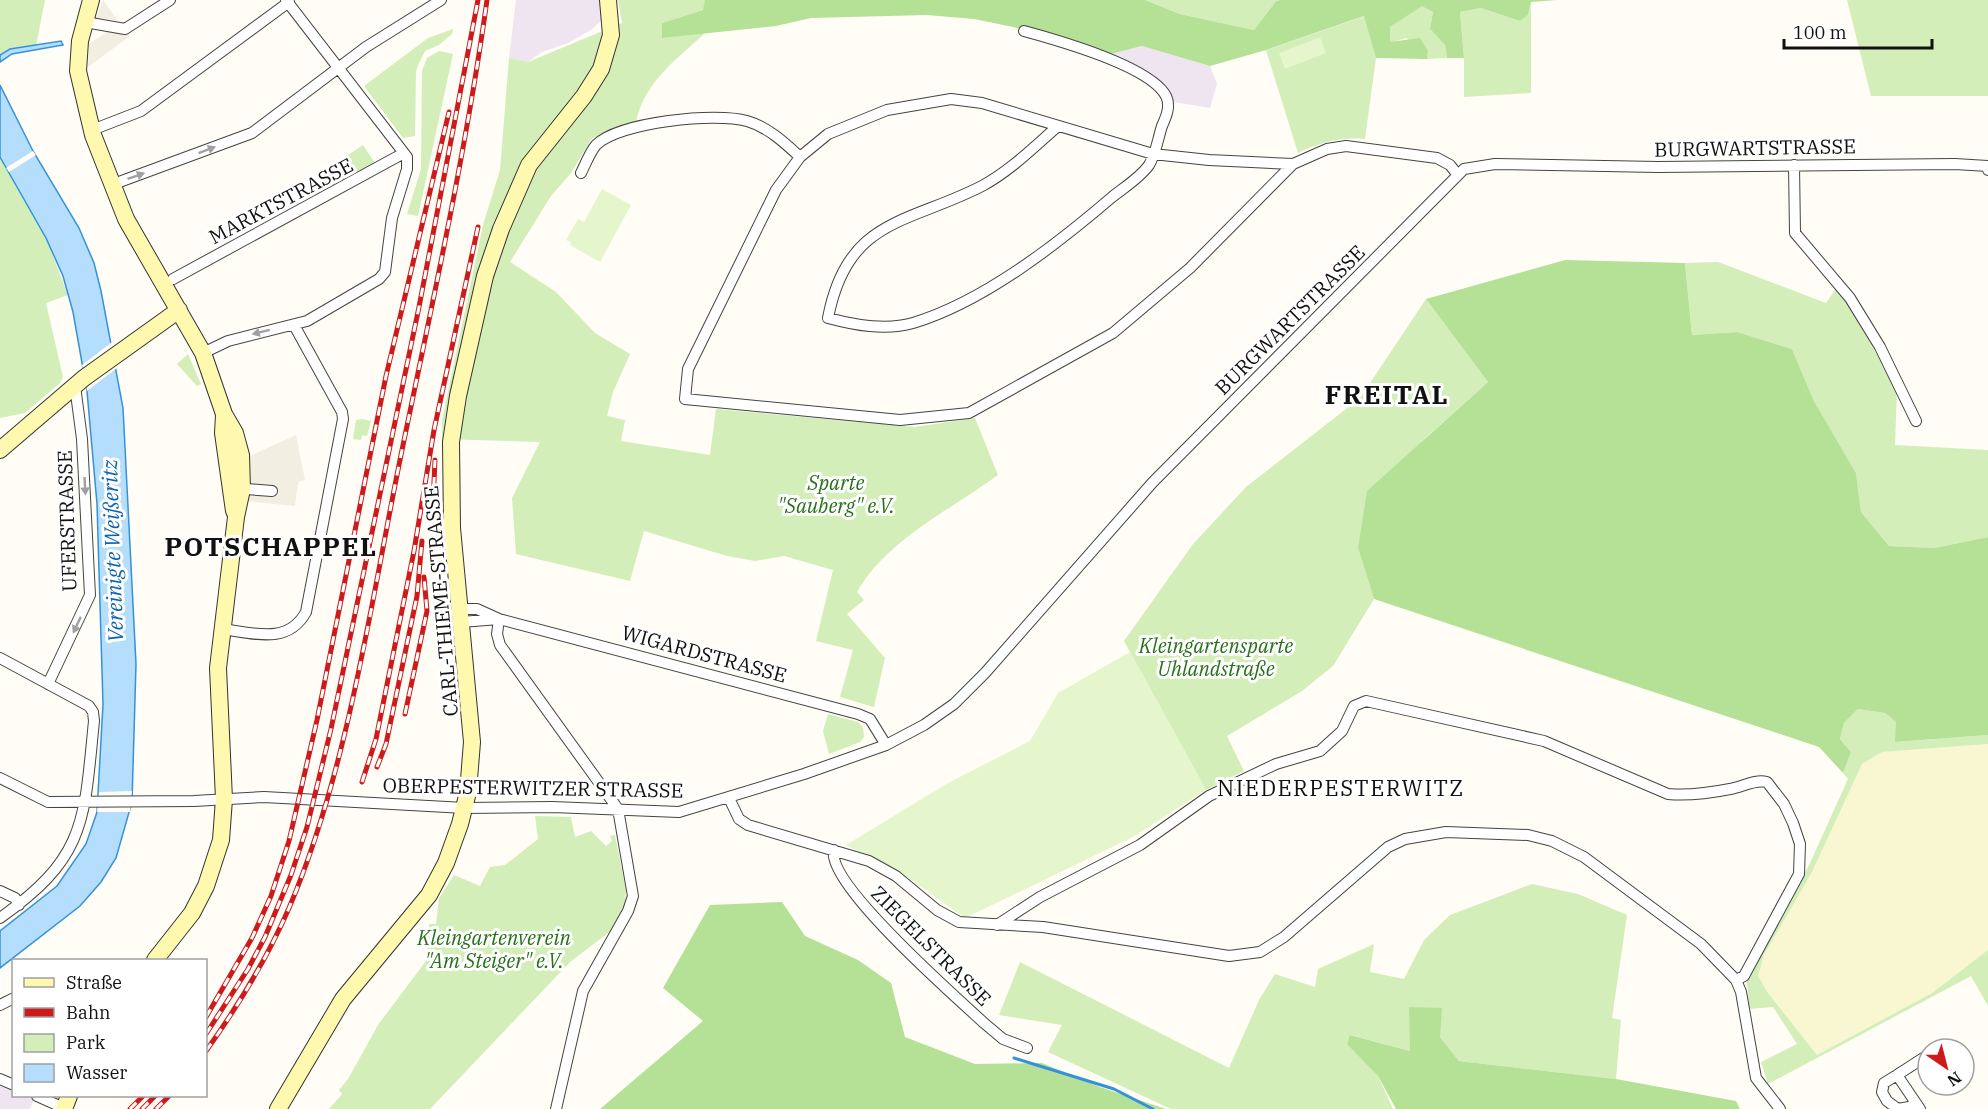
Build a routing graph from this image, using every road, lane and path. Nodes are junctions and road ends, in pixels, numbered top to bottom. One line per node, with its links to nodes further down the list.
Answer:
1 (91, 0): 6 (street)
2 (170, 0): 6 (street)
3 (441, 0): 8 (street)
4 (608, 0): 29 (street, CARL-THIEME-STRASSE)
5 (288, 1): 8 (street); 10 (street)
6 (89, 23): 10 (street)
7 (1024, 31): 12 (street)
8 (339, 68): 11 (street); 19 (street, one-way to 8)
9 (1058, 126): 12 (street); 12 (street); 13 (street)
10 (92, 130): 19 (street)
11 (404, 153): 20 (street, MARKTSTRASSE); 22 (street)
12 (1153, 154): 14 (street)
13 (800, 157): 14 (street); 17 (street)
14 (1293, 164): 18 (street)
15 (1794, 165): 16 (street, BURGWARTSTRASSE); 18 (street, BURGWARTSTRASSE); 25 (street)
16 (1988, 168)
17 (581, 173)
18 (1457, 174): 34 (street, BURGWARTSTRASSE)
19 (111, 185): 21 (street)
20 (173, 279)
21 (179, 310): 23 (street); 24 (street)
22 (294, 325): 23 (street, one-way to 23); 31 (street)
23 (203, 352): 31 (street)
24 (80, 382): 26 (street); 33 (street, UFERSTRASSE, one-way to 33)
25 (1916, 421)
26 (2, 442)
27 (246, 489): 28 (street)
28 (272, 491)
29 (460, 616): 30 (street, WIGARDSTRASSE); 39 (street, CARL-THIEME-STRASSE)
30 (499, 619): 34 (street, WIGARDSTRASSE); 40 (street)
31 (227, 630): 37 (street)
32 (0, 658): 33 (street)
33 (48, 684): 38 (street)
34 (886, 745): 36 (street, BURGWARTSTRASSE)
35 (0, 778): 38 (street, OBERPESTERWITZER STRASSE)
36 (729, 798): 40 (street, OBERPESTERWITZER STRASSE); 41 (street)
37 (224, 799): 38 (street, OBERPESTERWITZER STRASSE); 39 (street, OBERPESTERWITZER STRASSE); 46 (street)
38 (85, 802): 43 (street)
39 (465, 808): 40 (street, OBERPESTERWITZER STRASSE); 54 (street, CARL-THIEME-STRASSE)
40 (618, 809): 55 (street)
41 (834, 850): 45 (street); 48 (street, ZIEGELSTRASSE)
42 (0, 891): 43 (street)
43 (19, 905): 44 (street)
44 (0, 918)
45 (997, 925): 47 (street); 47 (street)
46 (156, 959)
47 (1736, 981): 56 (street)
48 (1027, 1048)
49 (1916, 1063): 50 (street)
50 (1897, 1075): 53 (street); 53 (street)
51 (43, 1097): 52 (street)
52 (66, 1104)
53 (1918, 1106)
54 (278, 1109)
55 (556, 1109)
56 (1780, 1109)

